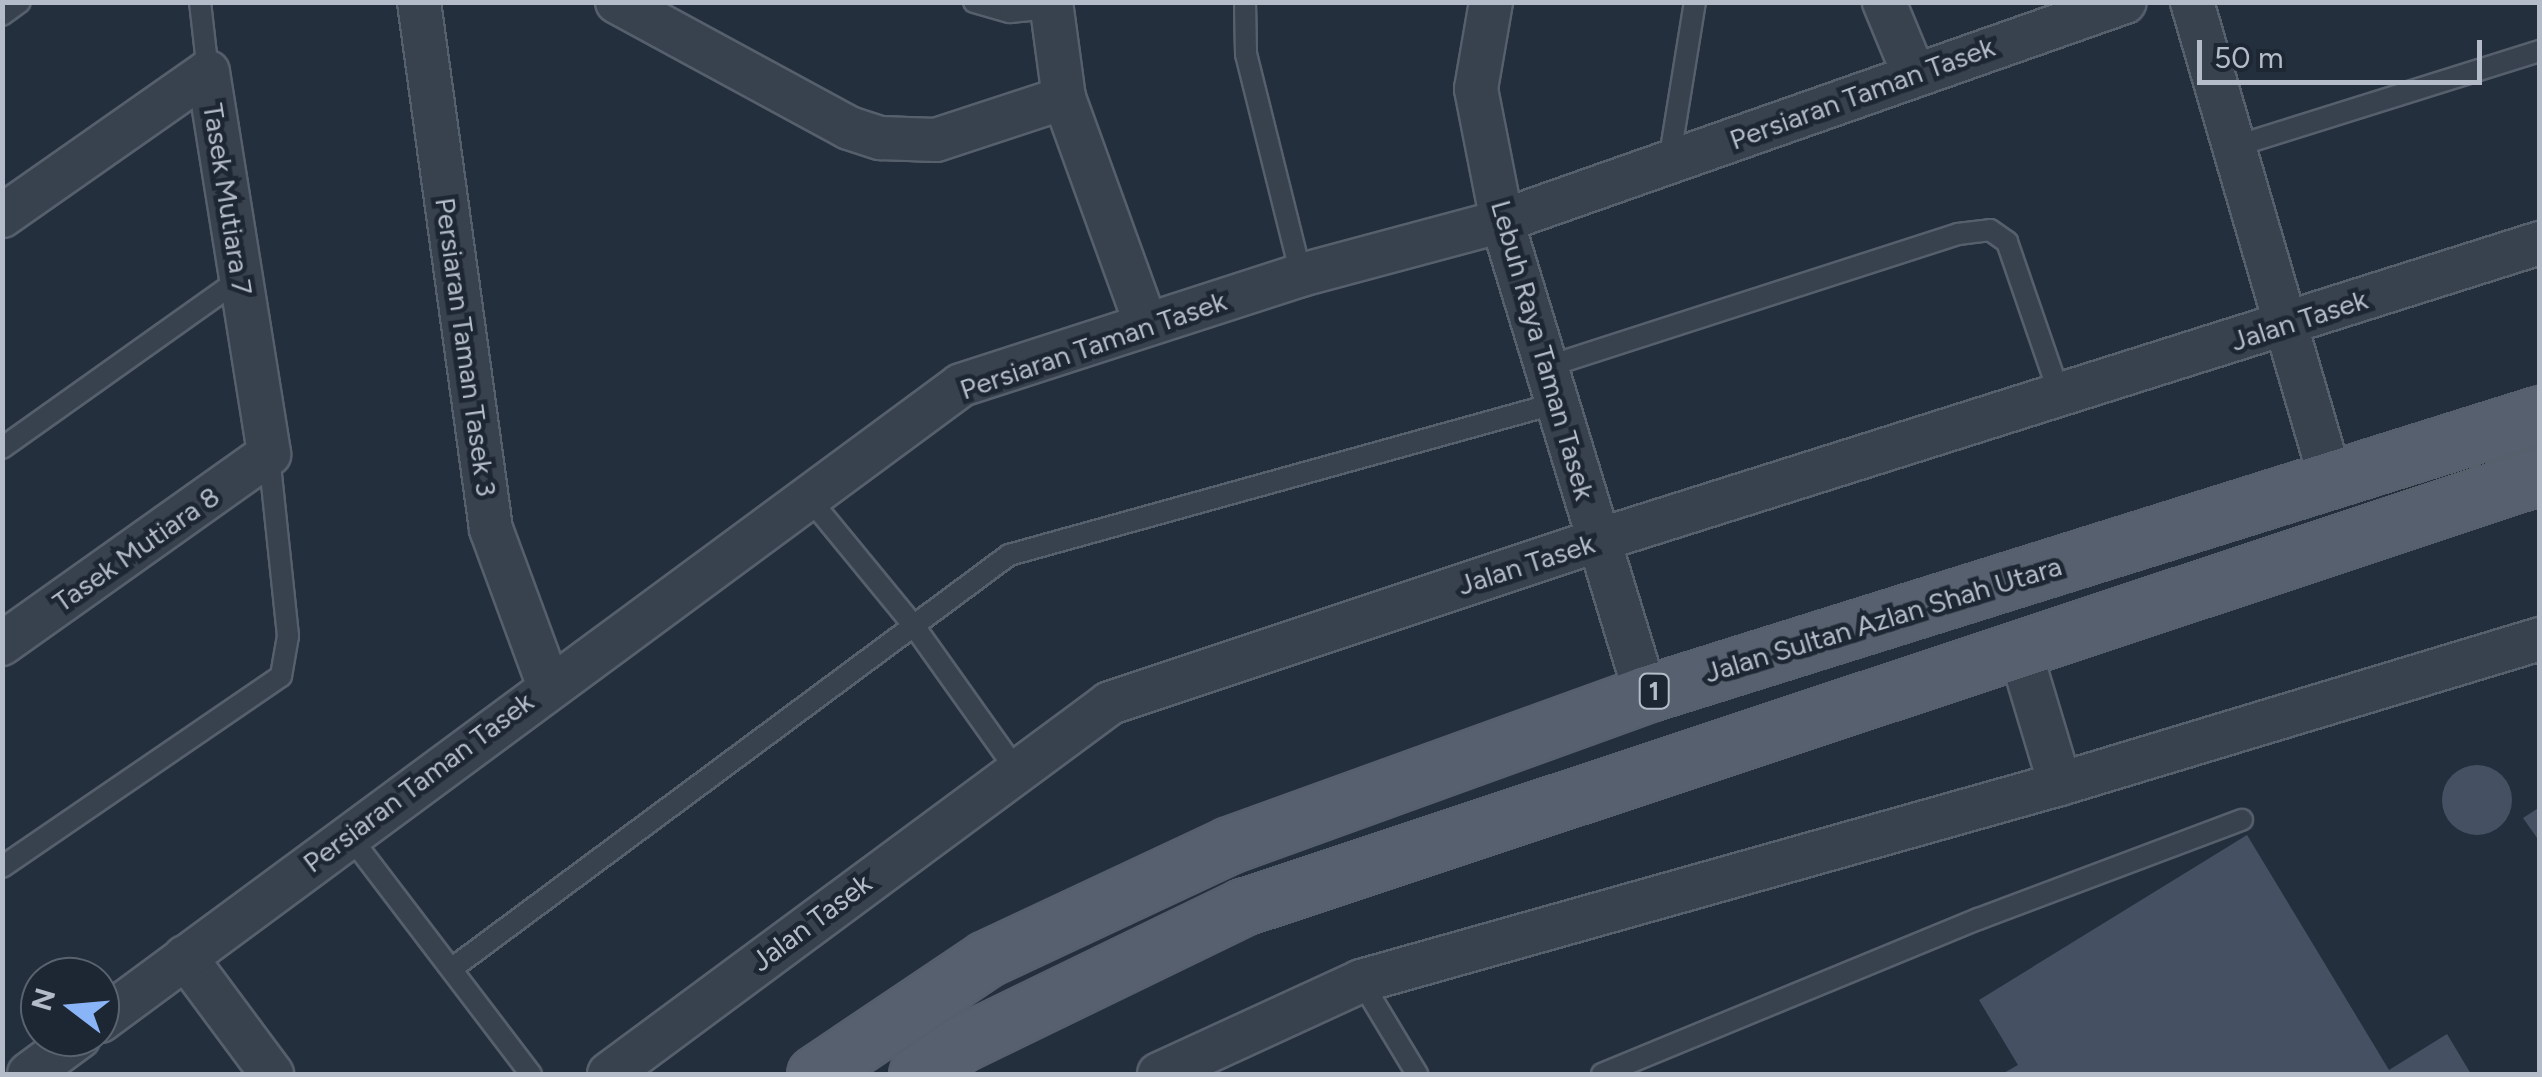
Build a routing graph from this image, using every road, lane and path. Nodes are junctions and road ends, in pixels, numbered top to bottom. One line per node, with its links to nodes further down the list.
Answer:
1 (20, 2): 13 (lane)
2 (200, 2): 15 (lane)
3 (419, 2): 40 (street, Persiaran Taman Tasek 3)
4 (617, 2): 17 (street)
5 (974, 2): 12 (lane)
6 (1246, 2): 23 (lane)
7 (1491, 2): 21 (street, Lebuh Raya Taman Tasek)
8 (1695, 2): 19 (lane)
9 (1884, 2): 16 (street)
10 (2124, 2): 16 (street, Persiaran Taman Tasek)
11 (2192, 2): 18 (street)
12 (1051, 5): 17 (street)
13 (2, 15)
14 (2540, 51): 18 (lane)
15 (208, 72): 20 (street, Tasek Mutiara 7); 24 (street, Tasek Mutiara 7)
16 (1913, 72): 19 (street, Persiaran Taman Tasek)
17 (1064, 98): 25 (street)
18 (2233, 147): 26 (street)
19 (1669, 162): 21 (street, Persiaran Taman Tasek)
20 (2, 216)
21 (1502, 221): 23 (street, Persiaran Taman Tasek); 27 (street, Lebuh Raya Taman Tasek)
22 (2540, 243): 26 (street, Jalan Tasek)
23 (1300, 275): 25 (street, Persiaran Taman Tasek)
24 (241, 278): 30 (lane); 31 (street, Tasek Mutiara 7)
25 (1146, 324): 34 (street, Persiaran Taman Tasek)
26 (2284, 326): 28 (street, Jalan Tasek); 33 (street)
27 (1552, 385): 28 (lane); 35 (street, Lebuh Raya Taman Tasek); 36 (lane)
28 (2060, 396): 35 (street, Jalan Tasek)
29 (2540, 414): 33 (main road, Jalan Sultan Azlan Shah Utara / 1)
30 (2, 448)
31 (269, 454): 38 (street, Tasek Mutiara 8); 46 (lane)
32 (2540, 476): 39 (main road)
33 (2331, 480): 41 (main road, Jalan Sultan Azlan Shah Utara / 1)
34 (808, 497): 36 (lane); 40 (street, Persiaran Taman Tasek)
35 (1599, 540): 41 (street, Lebuh Raya Taman Tasek); 42 (street, Jalan Tasek)
36 (914, 626): 42 (lane); 48 (lane)
37 (2540, 638): 43 (street)
38 (2, 644)
39 (2020, 650): 43 (street); 57 (main road)
40 (548, 684): 45 (street, Persiaran Taman Tasek)
41 (1646, 694): 56 (main road, Jalan Sultan Azlan Shah Utara / 1)
42 (1015, 768): 55 (street, Jalan Tasek)
43 (2060, 784): 49 (street)
44 (2242, 820): 60 (lane)
45 (348, 834): 47 (street, Persiaran Taman Tasek); 48 (lane)
46 (2, 868)
47 (185, 957): 50 (street, Persiaran Taman Tasek); 53 (street)
48 (454, 967): 54 (lane)
49 (1360, 981): 58 (street); 59 (lane)
50 (120, 1006)
51 (52, 1057): 52 (street)
52 (29, 1074)
53 (272, 1074)
54 (532, 1074)
55 (609, 1074)
56 (815, 1074)
57 (916, 1074)
58 (1159, 1074)
59 (1417, 1074)
60 (1602, 1074)

